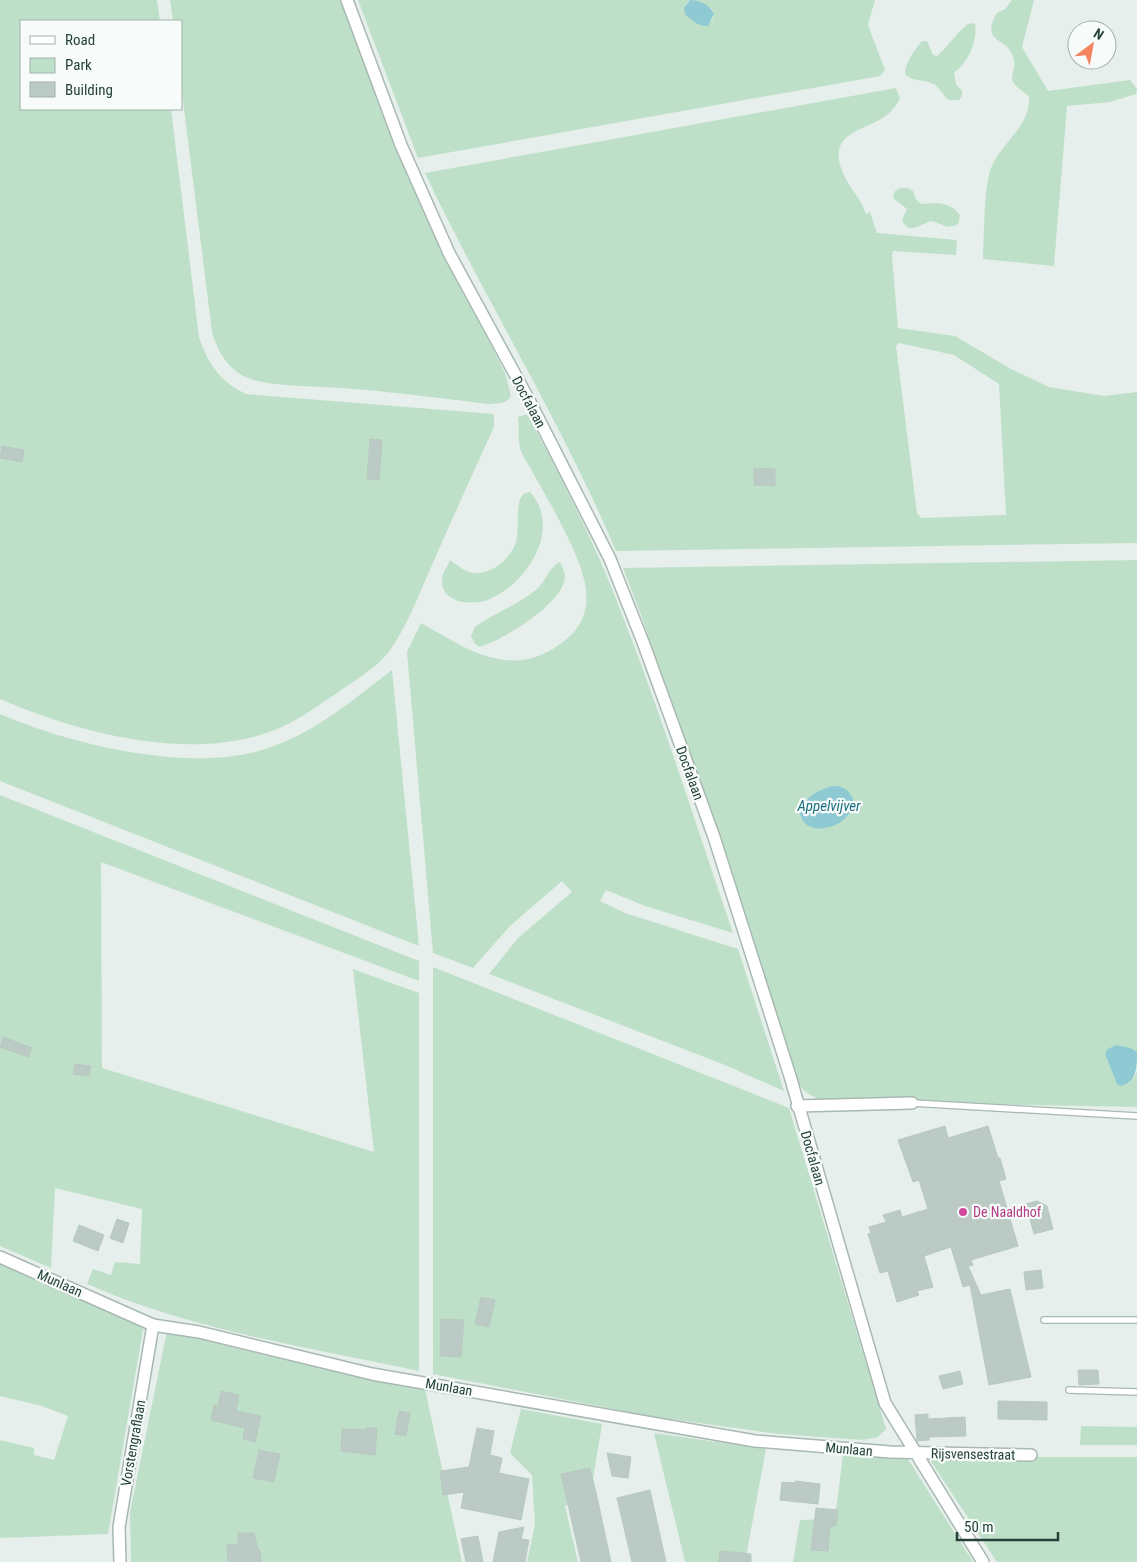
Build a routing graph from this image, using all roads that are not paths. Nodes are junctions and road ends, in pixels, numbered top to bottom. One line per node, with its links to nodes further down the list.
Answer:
1 (348, 0): 3 (street, Docfalaan)
2 (912, 1103): 3 (street); 4 (lane)
3 (797, 1106): 11 (street, Docfalaan)
4 (1137, 1116)
5 (0, 1256): 8 (street, Munlaan)
6 (1044, 1320): 7 (lane)
7 (1137, 1320)
8 (153, 1325): 11 (street, Munlaan); 13 (street, Vorstengraflaan)
9 (1069, 1390): 10 (lane)
10 (1137, 1392)
11 (915, 1453): 12 (street, Rijsvensestraat); 14 (street, Docfalaan)
12 (1031, 1454)
13 (120, 1562)
14 (983, 1562)

